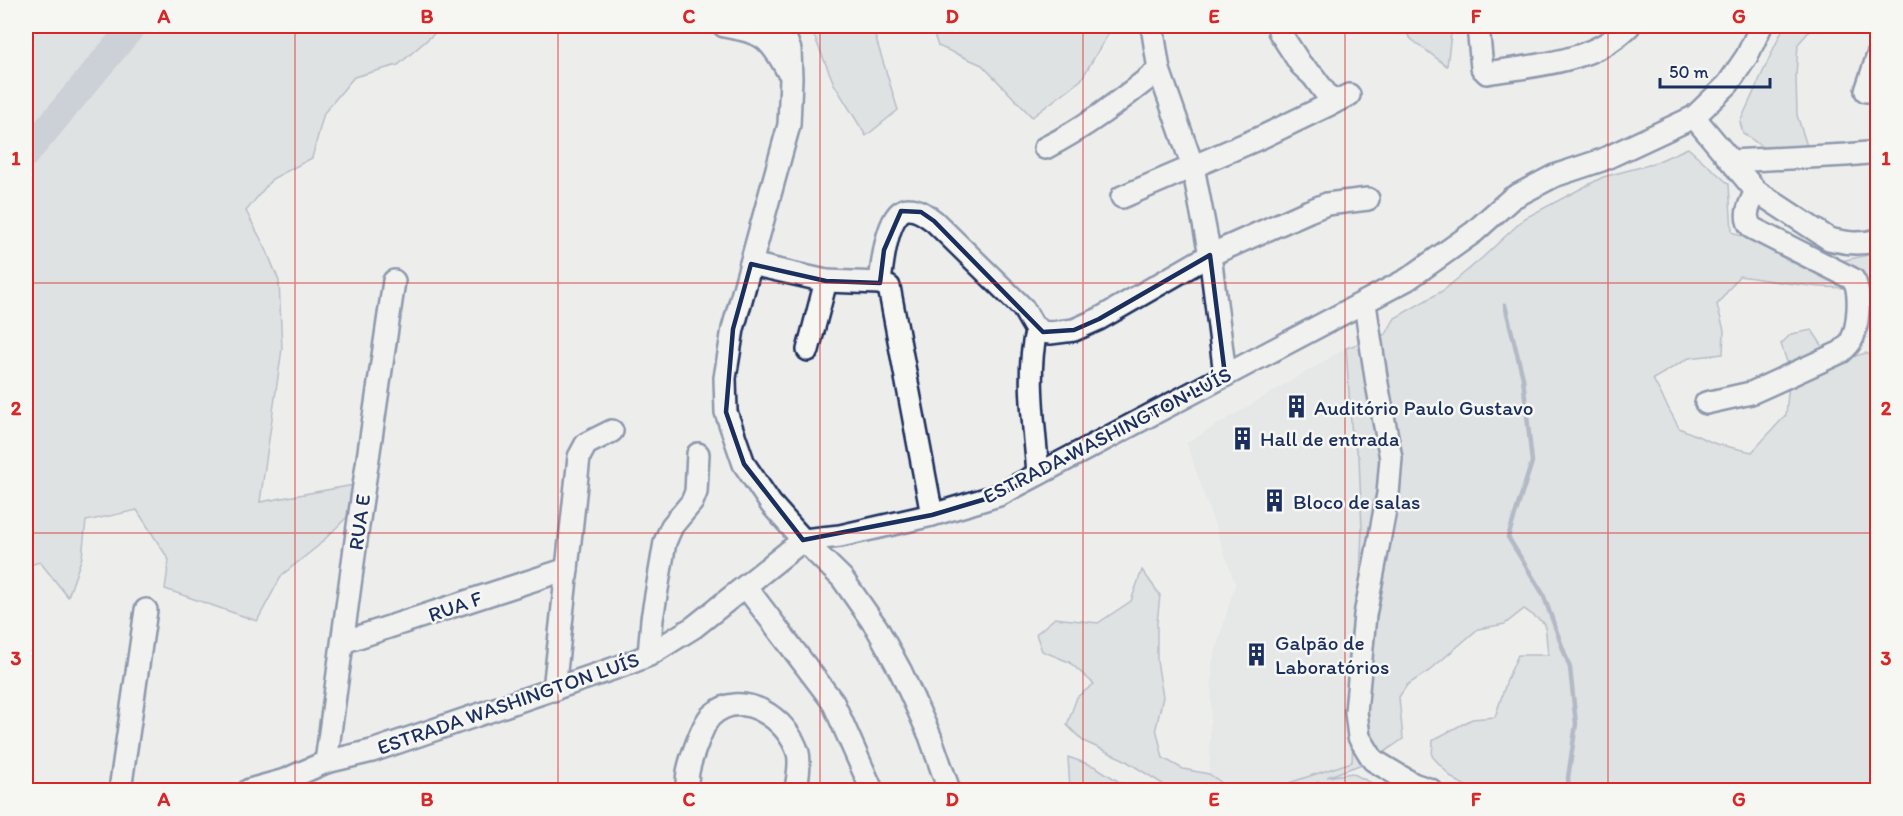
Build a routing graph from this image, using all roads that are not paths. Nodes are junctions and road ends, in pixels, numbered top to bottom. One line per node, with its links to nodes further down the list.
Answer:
1 (724, 26): 10 (street)
2 (781, 26): 10 (street)
3 (1478, 26): 4 (street)
4 (1629, 26)
5 (1761, 26): 12 (street, ESTRADA WASHINGTON LUÍS)
6 (1279, 31): 16 (street)
7 (1153, 32): 9 (street)
8 (1878, 55): 11 (street)
9 (1160, 70): 13 (street); 16 (street)
10 (791, 78): 22 (street)
11 (1866, 91)
12 (1694, 117): 15 (street); 26 (street, ESTRADA WASHINGTON LUÍS)
13 (1045, 148)
14 (1878, 152): 15 (street)
15 (1731, 161): 17 (street)
16 (1193, 167): 18 (street); 21 (street)
17 (1756, 191): 20 (street); 30 (street)
18 (1122, 197)
19 (1368, 199): 21 (street)
20 (1878, 240)
21 (1210, 255): 27 (street); 29 (street)
22 (751, 264): 24 (street); 35 (street)
23 (394, 281): 39 (street, RUA E)
24 (826, 281): 25 (street); 28 (street)
25 (880, 283): 27 (street); 34 (street)
26 (1365, 303): 29 (street, ESTRADA WASHINGTON LUÍS); 50 (street)
27 (1037, 328): 33 (street)
28 (808, 350)
29 (1225, 375): 33 (street, ESTRADA WASHINGTON LUÍS)
30 (1706, 403)
31 (612, 431): 36 (street)
32 (698, 454): 40 (street)
33 (1038, 474): 34 (street, ESTRADA WASHINGTON LUÍS)
34 (932, 515): 35 (street, ESTRADA WASHINGTON LUÍS)
35 (803, 540): 37 (street, ESTRADA WASHINGTON LUÍS); 49 (street)
36 (567, 569): 39 (street, RUA F); 41 (street)
37 (746, 587): 40 (street, ESTRADA WASHINGTON LUÍS); 48 (street)
38 (146, 610): 44 (street)
39 (343, 642): 42 (street, RUA E)
40 (649, 655): 41 (street, ESTRADA WASHINGTON LUÍS)
41 (554, 690): 42 (street, ESTRADA WASHINGTON LUÍS)
42 (326, 762): 43 (street, ESTRADA WASHINGTON LUÍS)
43 (284, 785): 45 (street, ESTRADA WASHINGTON LUÍS)
44 (120, 790)
45 (249, 790)
46 (687, 790): 47 (street)
47 (796, 790)
48 (872, 790)
49 (949, 790)
50 (1431, 790)

